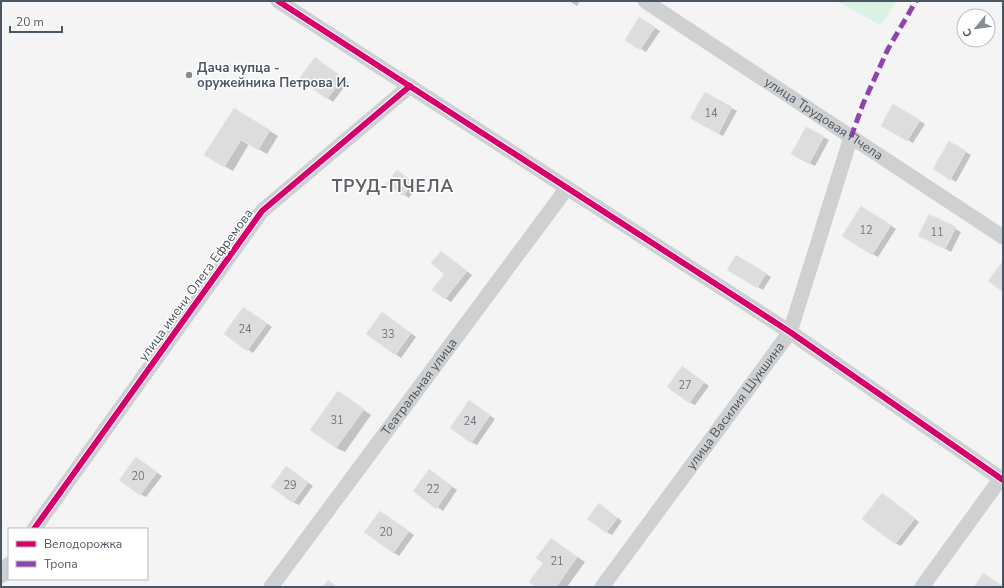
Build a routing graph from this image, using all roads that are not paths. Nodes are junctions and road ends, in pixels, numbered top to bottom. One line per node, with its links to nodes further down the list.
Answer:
1 (278, 1): 3 (street)
2 (645, 1): 4 (street, улица Трудовая Пчела)
3 (410, 86): 5 (street); 9 (street, улица имени Олега Ефремова)
4 (851, 137): 6 (street, улица Трудовая Пчела); 7 (street, улица Василия Шукшина)
5 (567, 188): 7 (street); 12 (street, Театральная улица)
6 (1003, 237)
7 (790, 332): 8 (street); 13 (street, улица Василия Шукшина)
8 (1002, 479): 14 (street)
9 (35, 528)
10 (8, 566): 11 (street)
11 (1, 576)
12 (271, 587)
13 (602, 587)
14 (922, 587)

